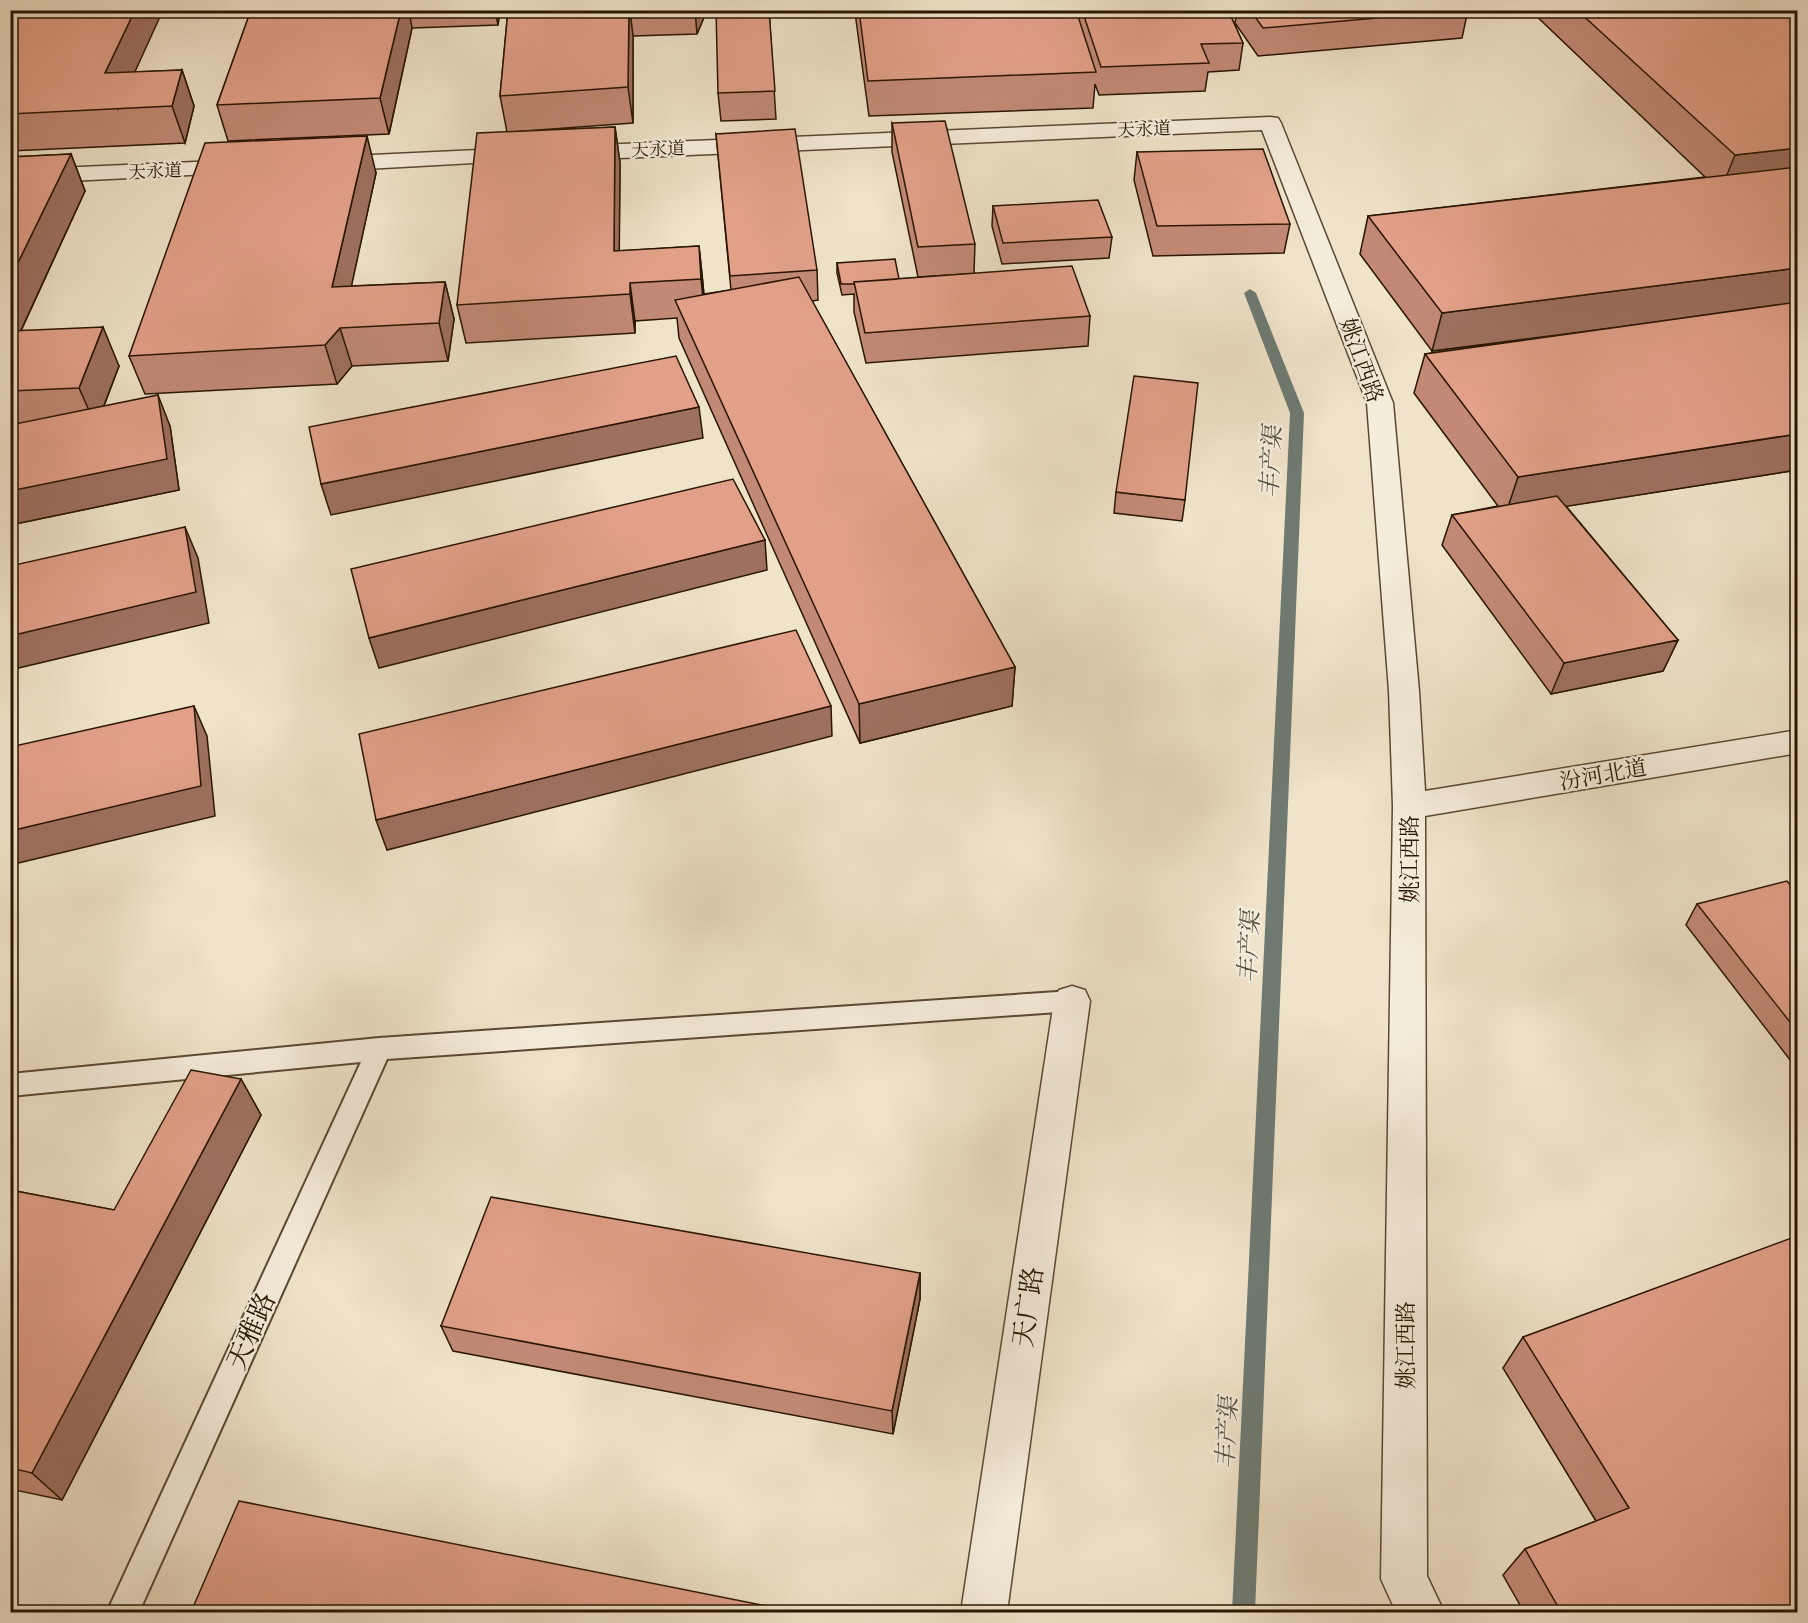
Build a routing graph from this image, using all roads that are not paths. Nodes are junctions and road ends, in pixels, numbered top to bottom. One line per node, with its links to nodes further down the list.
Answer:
1 (1270, 123): 2 (street, 天永道); 6 (street, 姚江西路)
2 (308, 165)
3 (260, 166): 4 (street, 天永道)
4 (10, 177)
5 (1797, 741): 6 (street, 汾河北道)
6 (1410, 806): 12 (street, 姚江西路)
7 (1072, 1001): 8 (lane); 11 (street, 天广路)
8 (380, 1049): 9 (lane); 10 (lane, 天雅路)
9 (10, 1085)
10 (123, 1612)
11 (984, 1612)
12 (1421, 1612)

